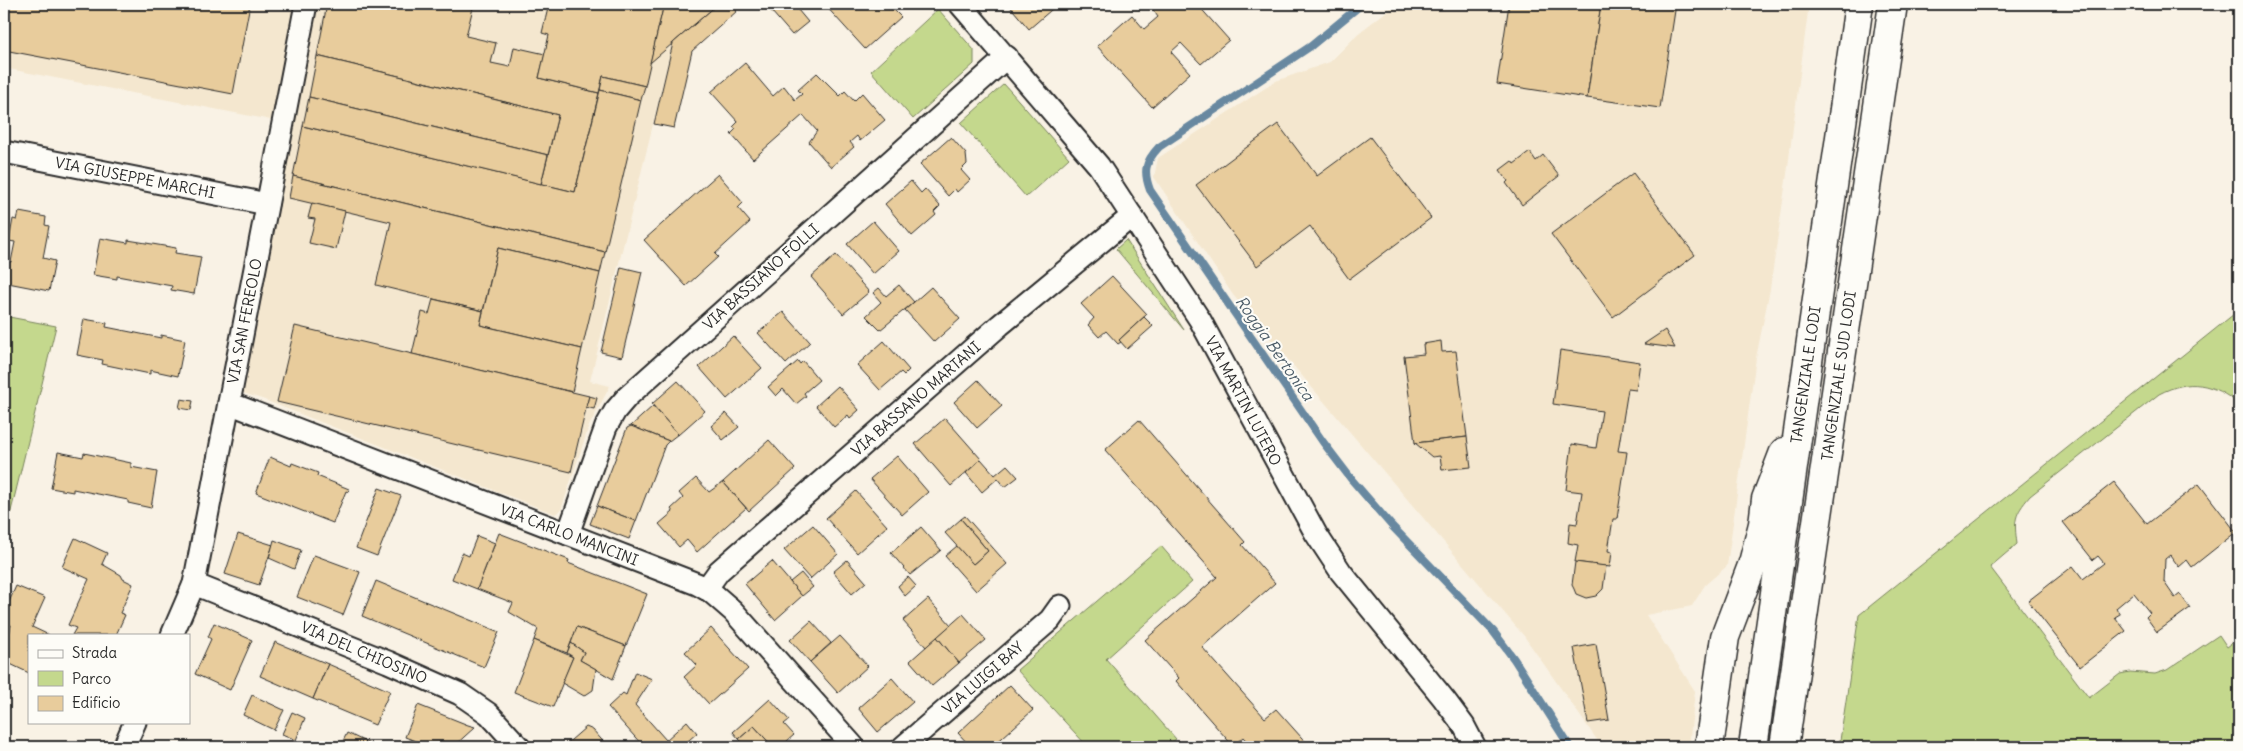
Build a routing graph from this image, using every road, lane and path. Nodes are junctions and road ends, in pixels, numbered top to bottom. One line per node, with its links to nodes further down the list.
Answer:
1 (306, 4): 7 (street, VIA SAN FEREOLO)
2 (960, 4): 5 (street, VIA MARTIN LUTERO)
3 (1858, 4): 10 (highway, TANGENZIALE LODI)
4 (1893, 4): 24 (highway, TANGENZIALE SUD LODI)
5 (1007, 57): 8 (street, VIA MARTIN LUTERO); 11 (street, VIA BASSIANO FOLLI)
6 (4, 152): 7 (street, VIA GIUSEPPE MARCHI)
7 (267, 204): 9 (street, VIA SAN FEREOLO)
8 (1132, 216): 13 (street, VIA BASSANO MARTANI); 21 (street, VIA MARTIN LUTERO)
9 (229, 404): 11 (street, VIA CARLO MANCINI); 12 (street, VIA SAN FEREOLO)
10 (1799, 421): 22 (highway); 23 (highway, TANGENZIALE LODI)
11 (568, 534): 13 (street, VIA CARLO MANCINI)
12 (194, 584): 15 (street, VIA SAN FEREOLO); 18 (street, VIA DEL CHIOSINO)
13 (706, 589): 19 (street, VIA CARLO MANCINI)
14 (1060, 606): 20 (street, VIA LUIGI BAY)
15 (172, 634)
16 (133, 724): 17 (street)
17 (124, 747)
18 (519, 747)
19 (854, 747)
20 (903, 747)
21 (1475, 747)
22 (1709, 747)
23 (1754, 747)
24 (1784, 747)

